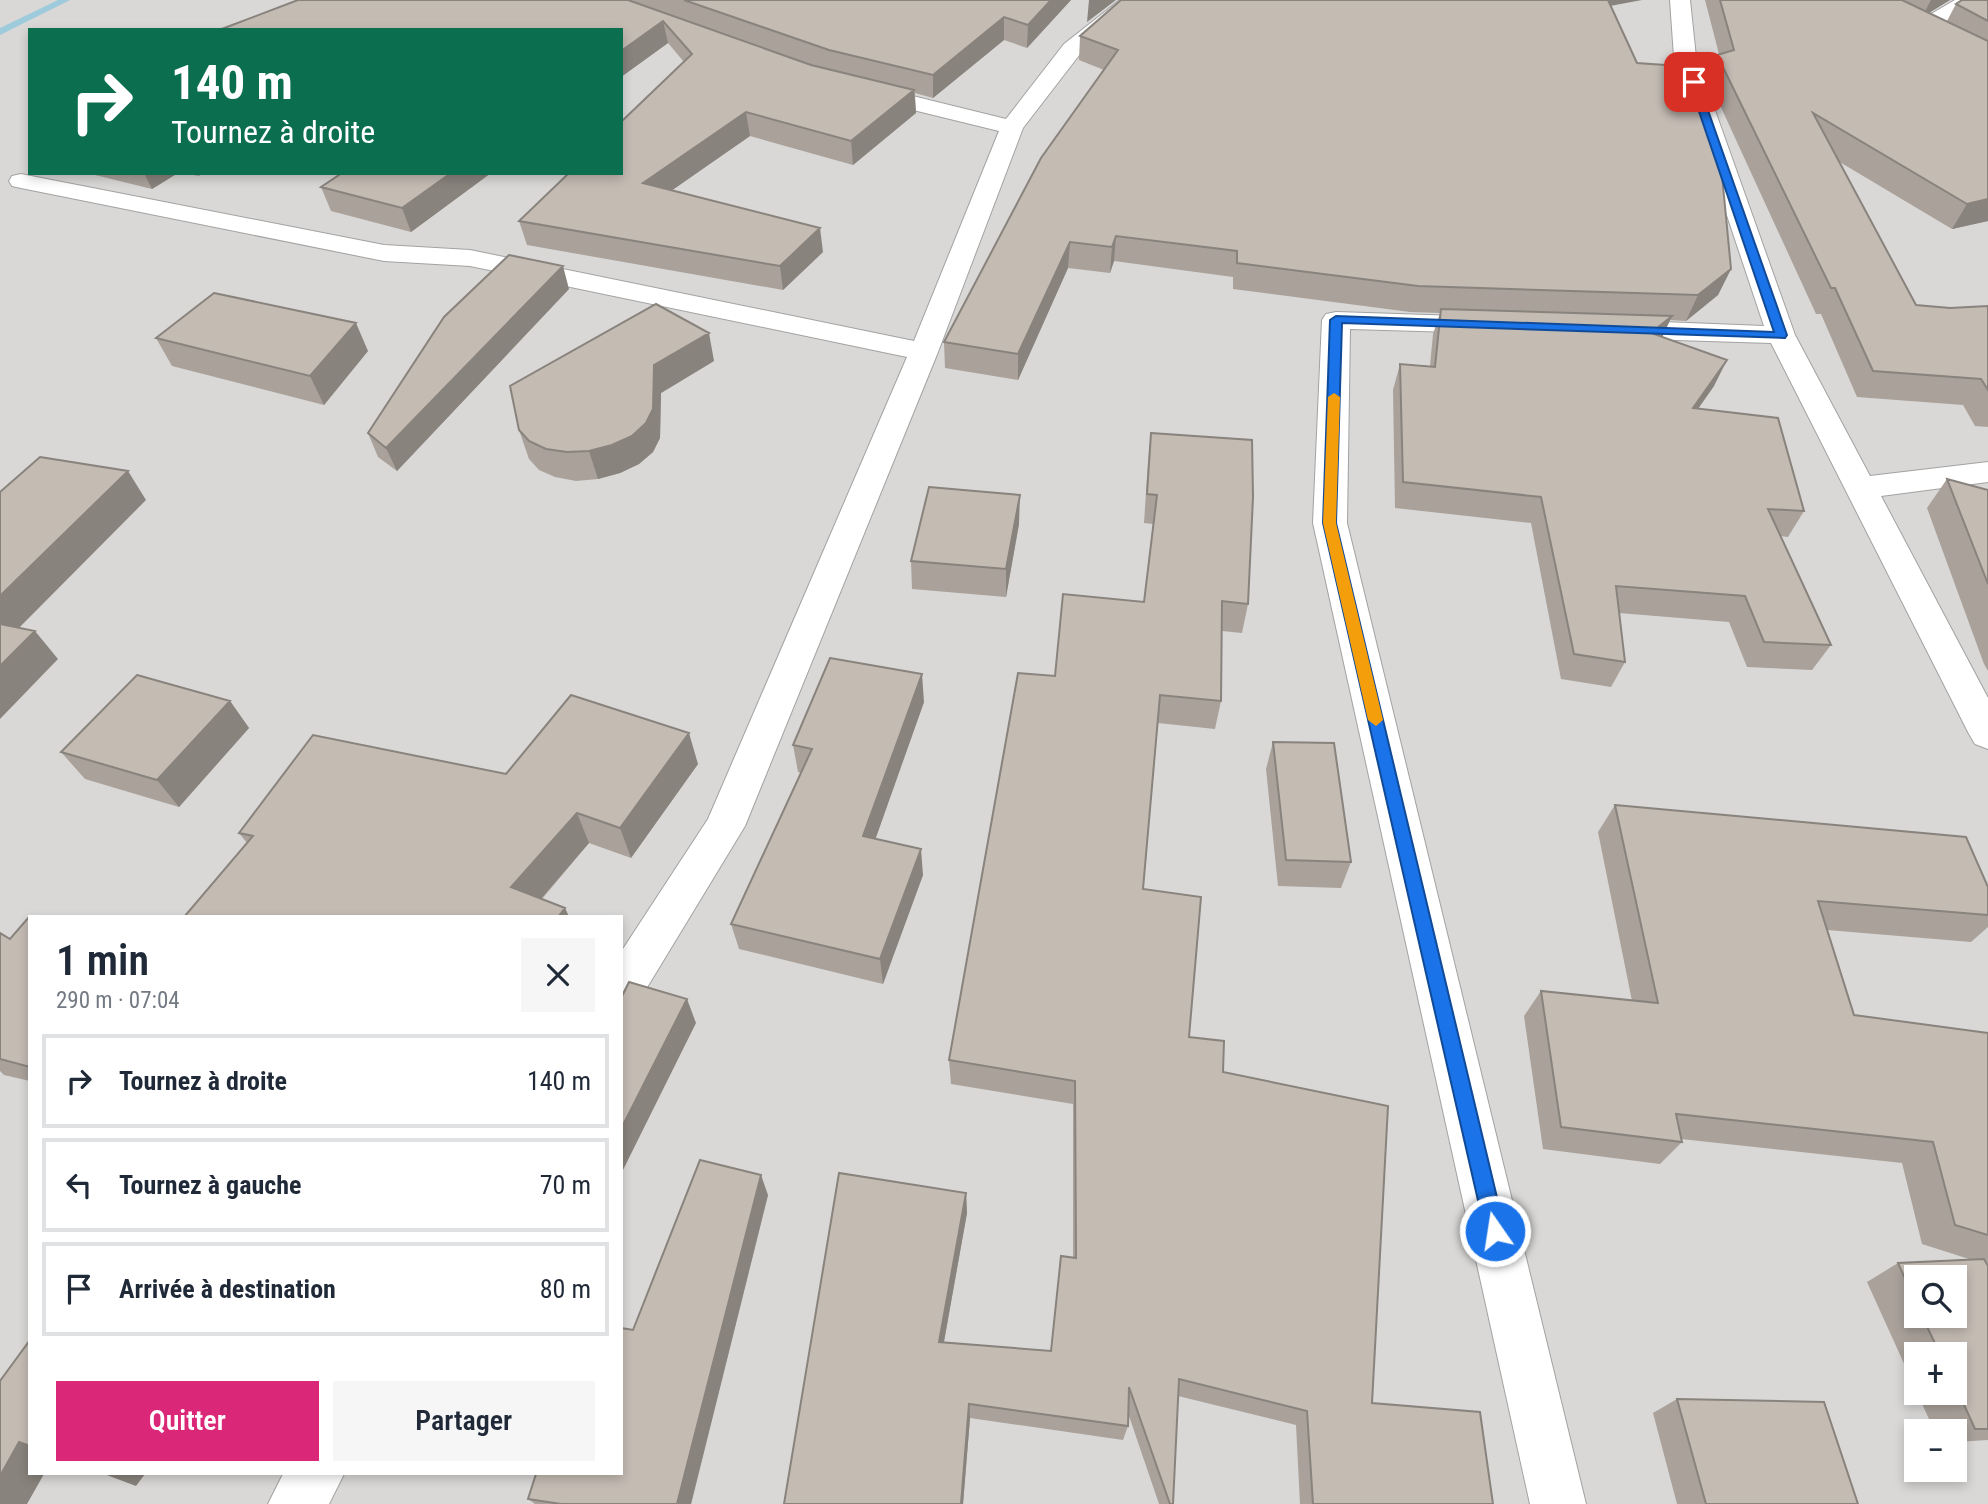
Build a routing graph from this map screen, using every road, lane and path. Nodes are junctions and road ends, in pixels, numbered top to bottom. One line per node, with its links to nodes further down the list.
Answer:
1 (1133, 0): 8 (street)
2 (1680, 0): 12 (street)
3 (1969, 0): 5 (street)
4 (1899, 17): 5 (street)
5 (1922, 29): 6 (street)
6 (1944, 40)
7 (849, 87): 8 (street)
8 (1012, 127): 13 (street)
9 (21, 181): 13 (street)
10 (1517, 326): 20 (street)
11 (1573, 328): 12 (street)
12 (1781, 335): 15 (street)
13 (924, 352): 17 (street)
14 (1988, 472): 15 (street)
15 (1860, 488): 16 (street)
16 (1988, 734)
17 (623, 987)
18 (315, 1475): 19 (street)
19 (296, 1504)
20 (1558, 1504)

